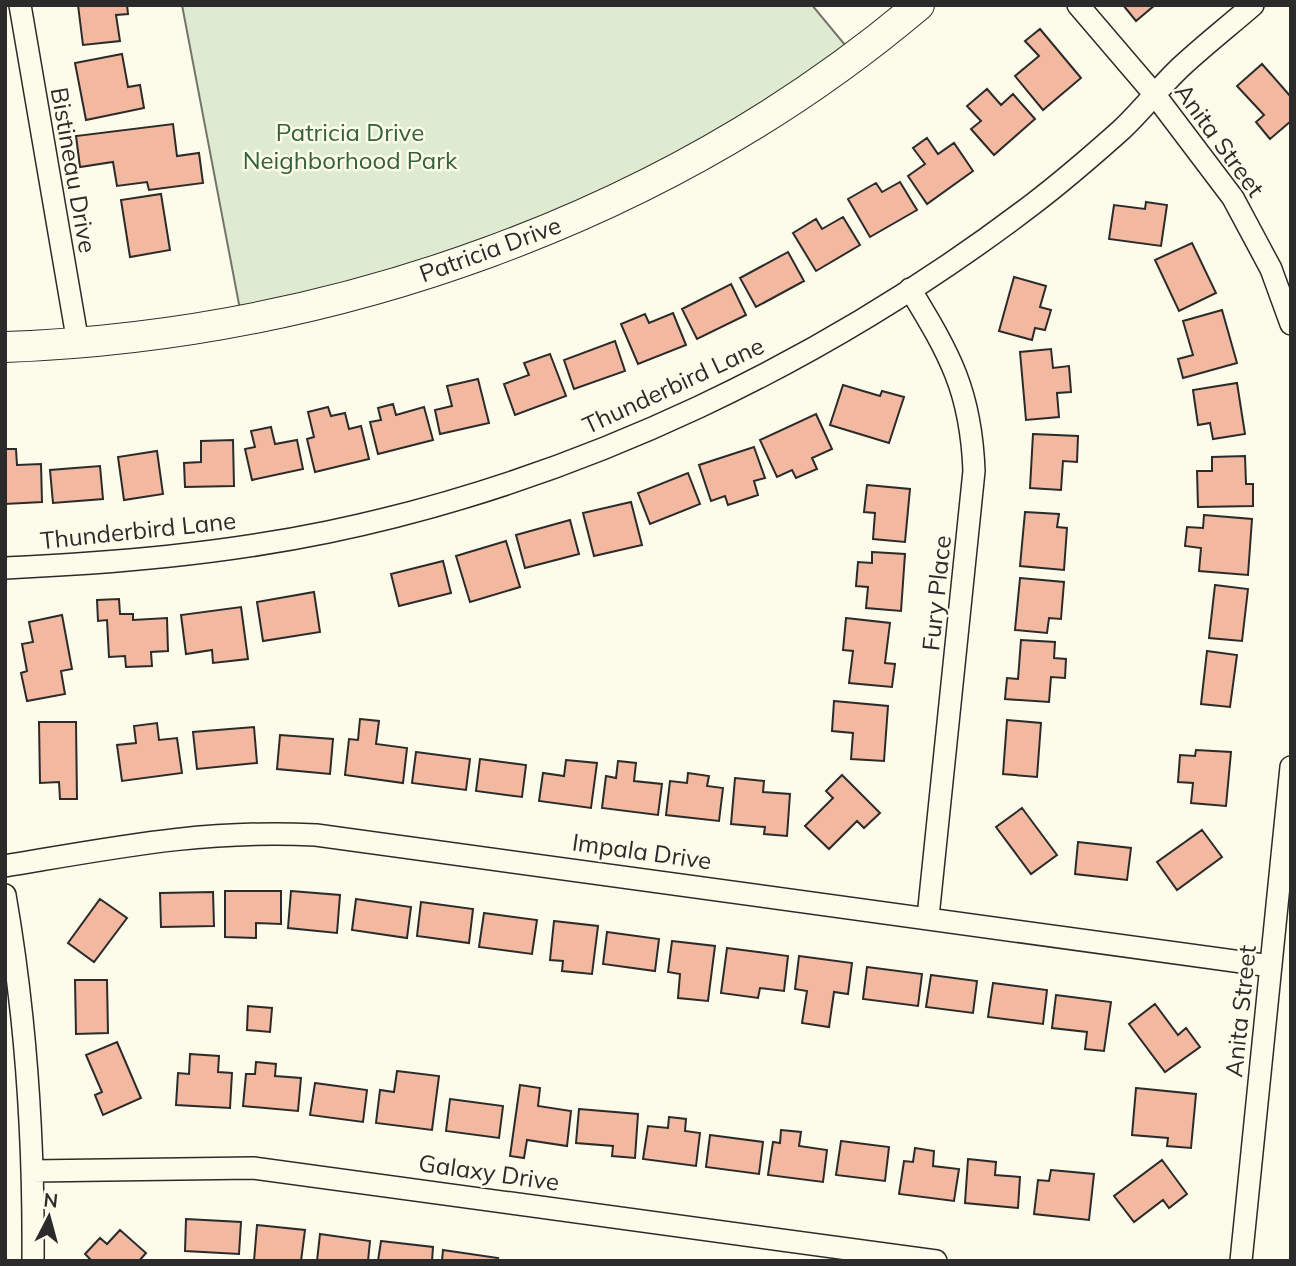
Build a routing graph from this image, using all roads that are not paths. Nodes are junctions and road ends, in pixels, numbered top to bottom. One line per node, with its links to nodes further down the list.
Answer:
1 (20, 5): 8 (street, Bistineau Drive)
2 (919, 5): 8 (street, Patricia Drive)
3 (1078, 5): 5 (street, Anita Street)
4 (1253, 5): 5 (street, Thunderbird Lane)
5 (1155, 95): 6 (street, Thunderbird Lane); 7 (street, Anita Street)
6 (910, 289): 10 (street, Thunderbird Lane); 14 (street, Fury Place)
7 (1291, 324)
8 (78, 343): 9 (street, Patricia Drive)
9 (5, 347)
10 (5, 568)
11 (1291, 767): 15 (street, Anita Street)
12 (5, 866): 14 (street, Impala Drive)
13 (5, 895): 16 (street)
14 (928, 918): 15 (street, Impala Drive)
15 (1271, 965): 19 (street, Anita Street)
16 (32, 1171): 17 (street); 18 (street, Galaxy Drive)
17 (33, 1261)
18 (936, 1261)
19 (1241, 1261)

